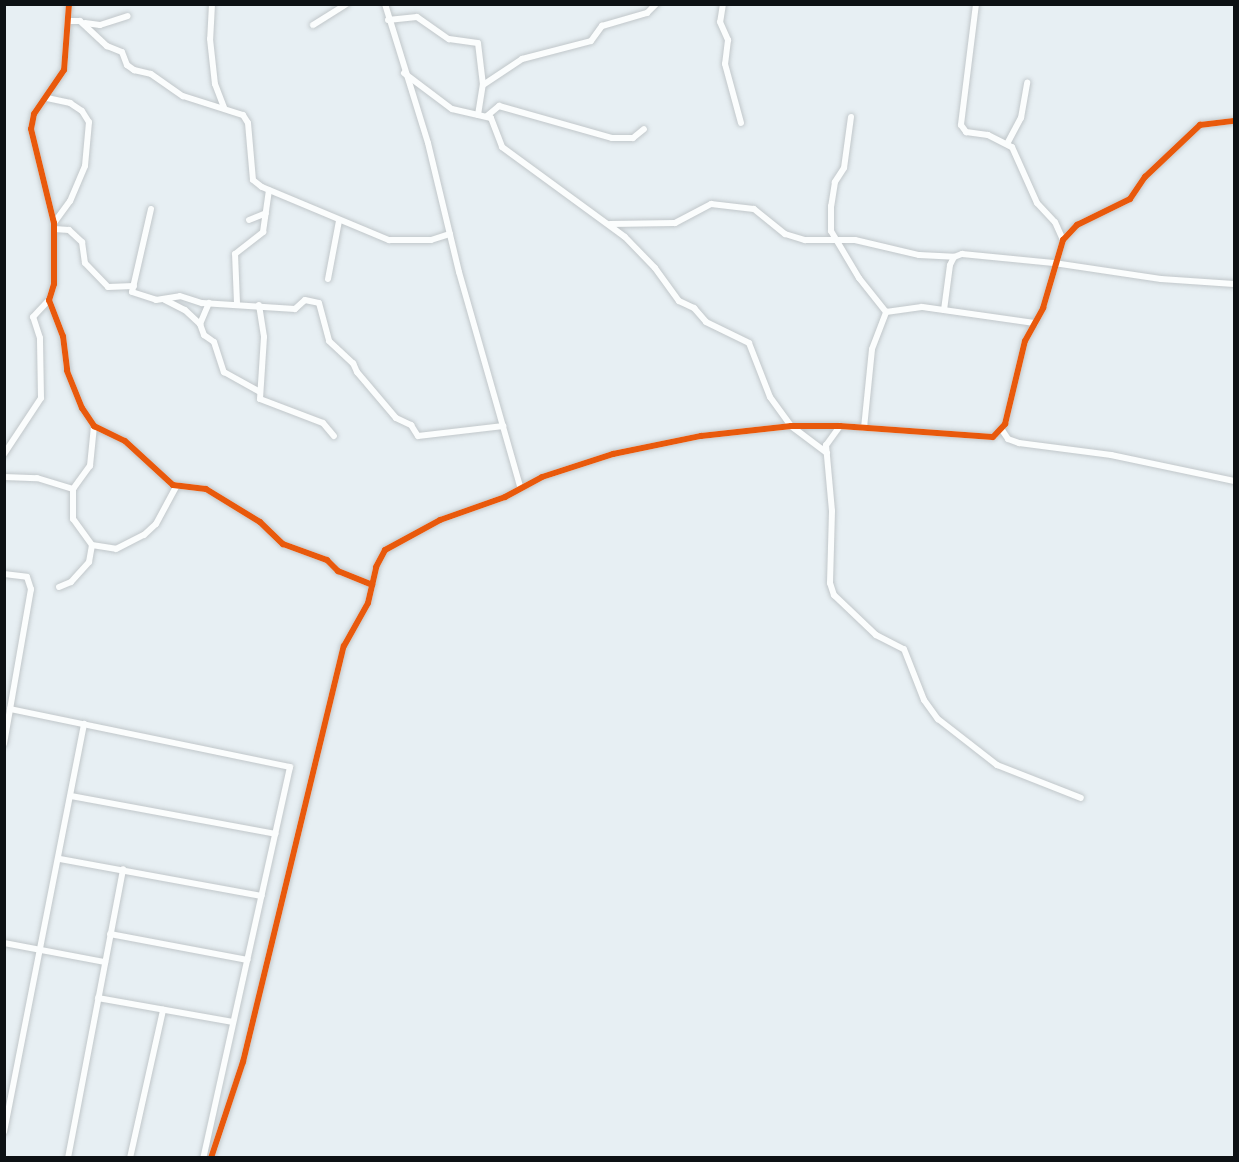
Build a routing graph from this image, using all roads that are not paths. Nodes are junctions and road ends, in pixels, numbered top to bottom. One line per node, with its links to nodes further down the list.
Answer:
1 (69, 4): 12 (street)
2 (212, 4): 19 (street)
3 (346, 4): 14 (street)
4 (385, 4): 11 (street)
5 (643, 4): 9 (street)
6 (656, 4): 9 (street)
7 (723, 4): 24 (street)
8 (976, 4): 26 (street)
9 (647, 13): 17 (street)
10 (128, 16): 13 (street)
11 (388, 20): 15 (street); 17 (street)
12 (69, 21): 13 (street); 18 (street)
13 (84, 23): 19 (street)
14 (313, 25)
15 (404, 73): 20 (street); 34 (street)
16 (1028, 83): 26 (street)
17 (483, 85): 20 (street)
18 (47, 98): 33 (street); 33 (street)
19 (224, 107): 27 (street)
20 (478, 115): 21 (street)
21 (487, 116): 25 (street); 32 (street)
22 (851, 117): 36 (street)
23 (1234, 121): 35 (street)
24 (741, 123)
25 (644, 129)
26 (1007, 144): 35 (street)
27 (269, 190): 29 (street); 31 (street)
28 (151, 209): 41 (street)
29 (266, 213): 30 (street); 45 (street)
30 (249, 220)
31 (339, 221): 34 (street); 39 (street)
32 (609, 224): 36 (street); 54 (street)
33 (54, 226): 41 (street); 42 (street)
34 (450, 234): 53 (street)
35 (1063, 240): 38 (street)
36 (836, 241): 37 (street); 48 (street)
37 (954, 257): 38 (street); 47 (street)
38 (1054, 263): 40 (street); 49 (street)
39 (328, 279)
40 (1234, 284)
41 (134, 285): 43 (street)
42 (49, 300): 52 (street); 60 (street)
43 (164, 300): 44 (street); 50 (street)
44 (209, 303): 45 (street); 50 (street)
45 (237, 303): 46 (street)
46 (259, 305): 51 (street); 53 (street)
47 (944, 310): 48 (street); 49 (street)
48 (886, 312): 56 (street)
49 (1035, 323): 57 (street)
50 (200, 324): 51 (street)
51 (260, 392): 58 (street)
52 (94, 426): 63 (street); 65 (street)
53 (503, 426): 64 (street)
54 (791, 426): 55 (street); 59 (street); 64 (street)
55 (840, 426): 56 (street); 59 (street)
56 (864, 428): 57 (street)
57 (1002, 430): 62 (street)
58 (334, 436)
59 (826, 453): 74 (street)
60 (4, 454)
61 (4, 477): 65 (street)
62 (1234, 481)
63 (177, 485): 66 (street); 68 (street)
64 (520, 486): 68 (street)
65 (73, 489): 66 (street)
66 (92, 545): 69 (street)
67 (4, 574): 70 (street)
68 (372, 585): 91 (street)
69 (59, 587)
70 (10, 709): 71 (street); 72 (street)
71 (84, 724): 73 (street); 75 (street)
72 (4, 744)
73 (71, 796): 75 (street); 76 (street)
74 (1081, 798)
75 (276, 834): 78 (street)
76 (60, 859): 77 (street); 81 (street)
77 (123, 869): 78 (street); 79 (street)
78 (262, 896): 82 (street)
79 (110, 934): 82 (street); 83 (street)
80 (4, 943): 81 (street)
81 (42, 950): 83 (street); 87 (street)
82 (248, 960): 86 (street)
83 (105, 962): 84 (street)
84 (98, 998): 85 (street); 88 (street)
85 (163, 1010): 86 (street); 89 (street)
86 (233, 1022): 90 (street)
87 (4, 1132)
88 (68, 1158)
89 (130, 1158)
90 (203, 1158)
91 (211, 1158)

